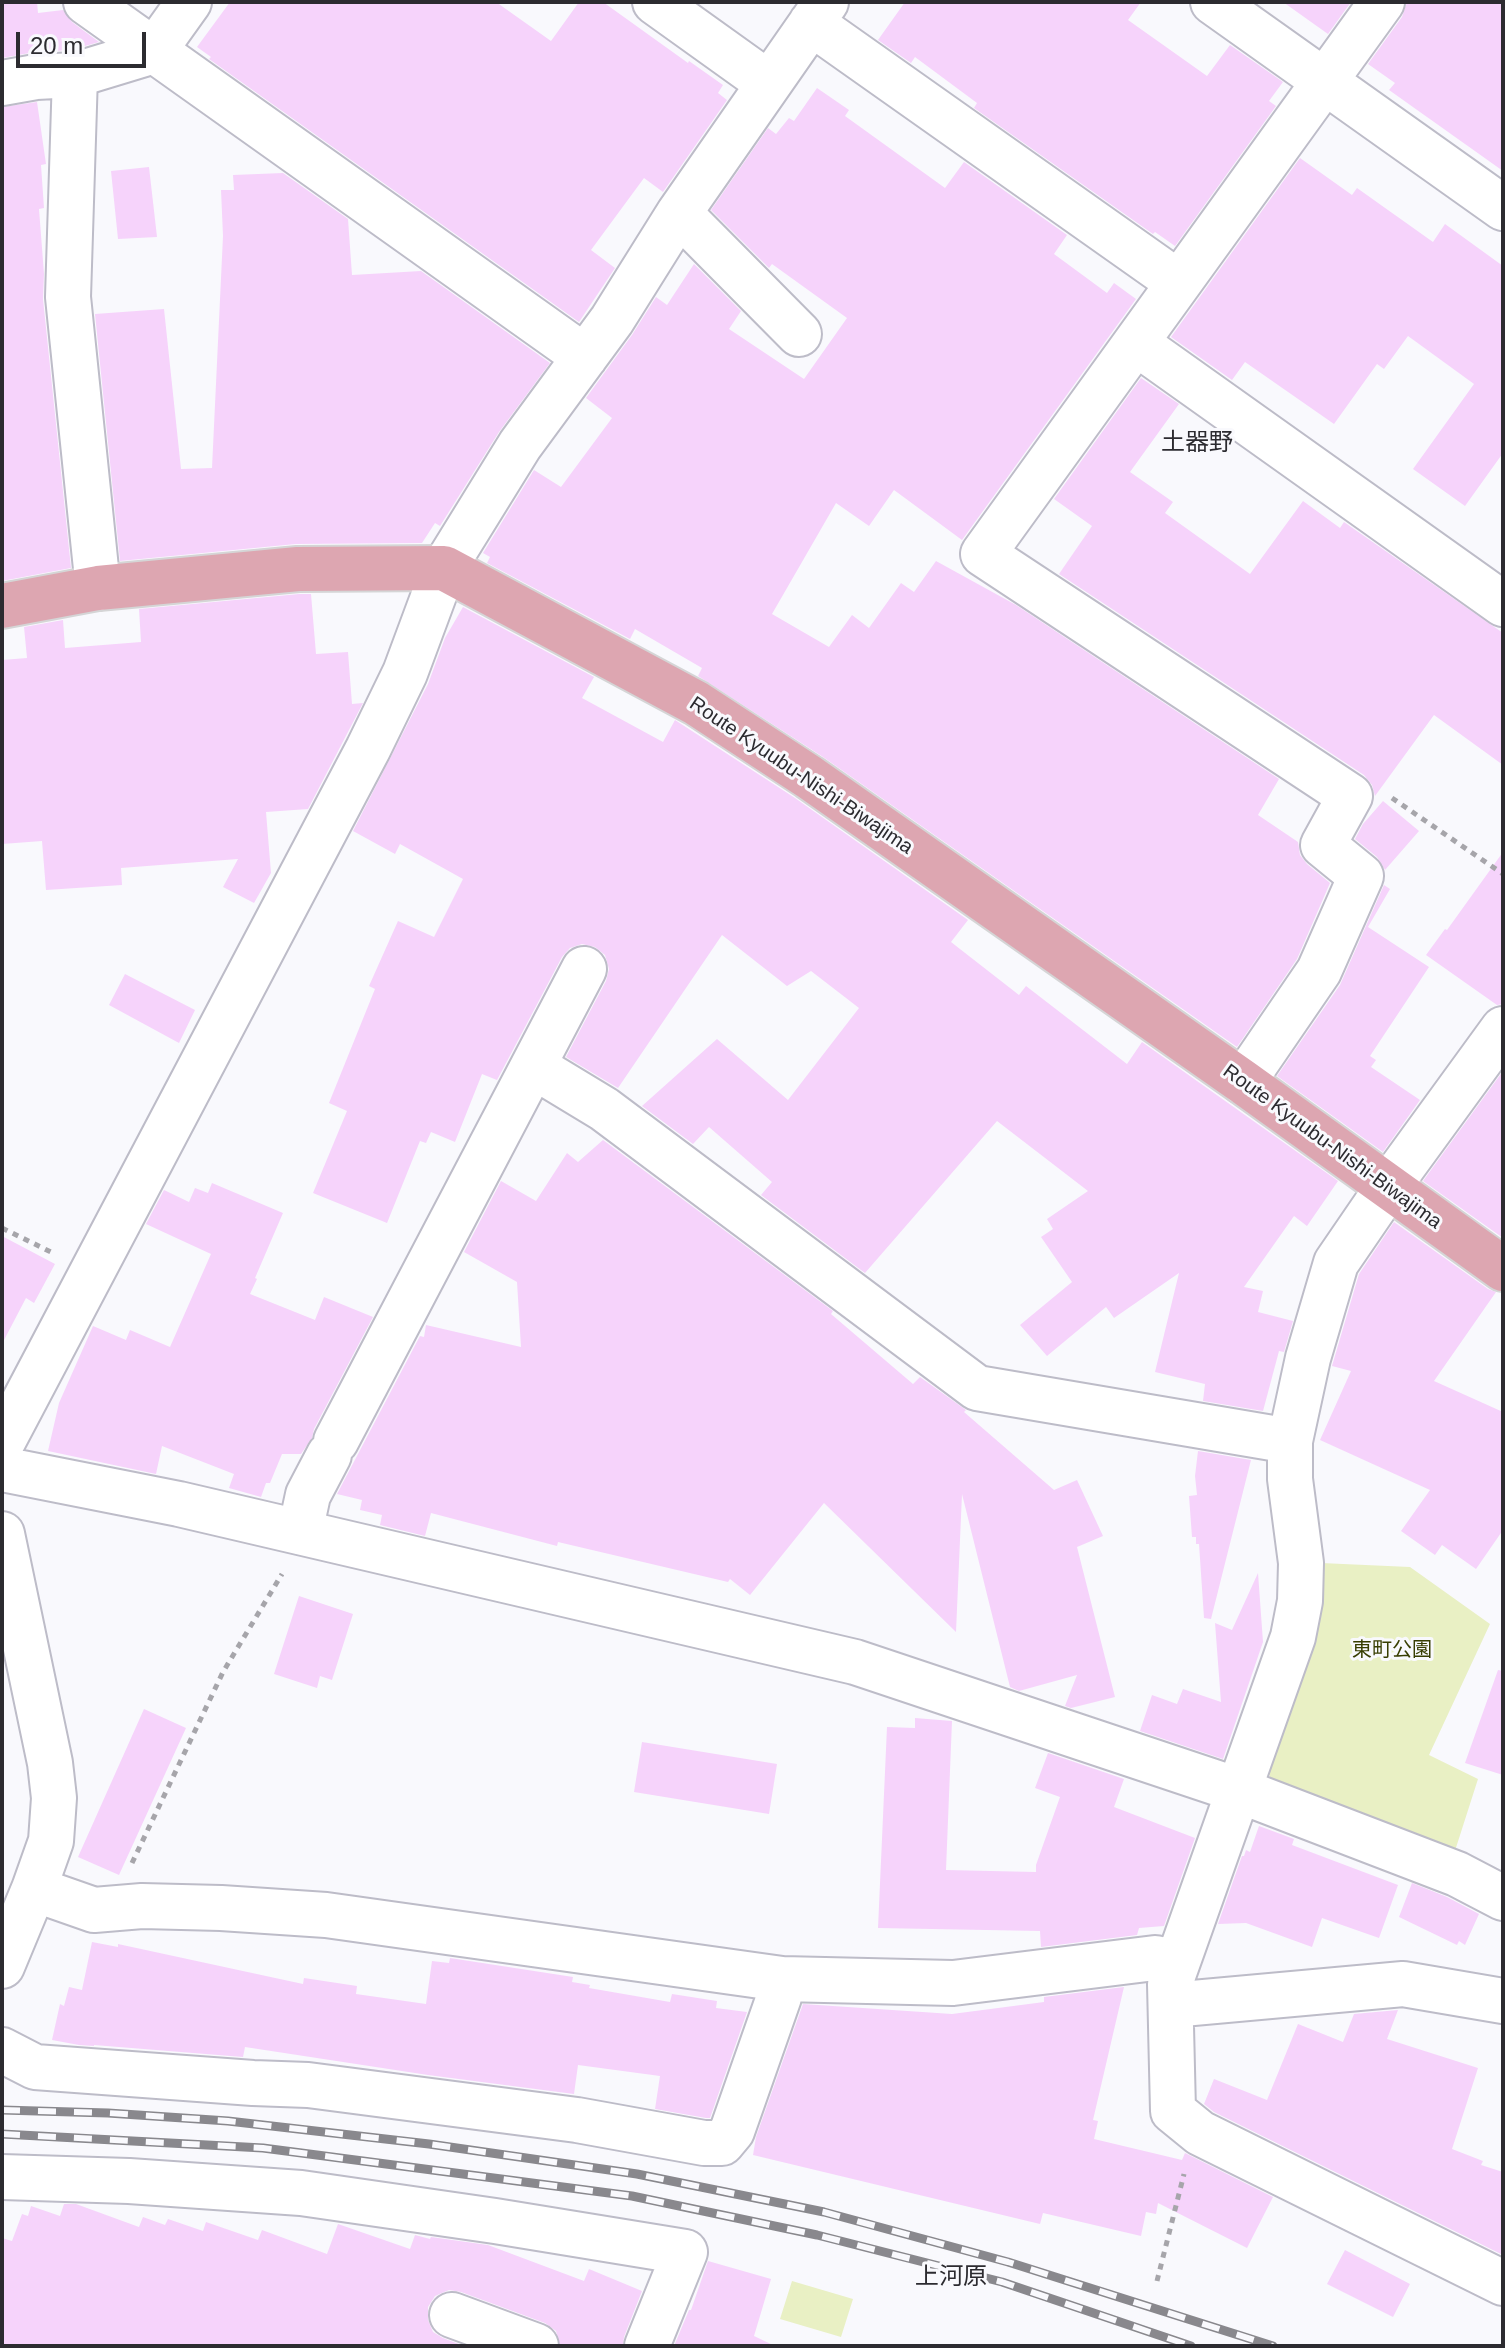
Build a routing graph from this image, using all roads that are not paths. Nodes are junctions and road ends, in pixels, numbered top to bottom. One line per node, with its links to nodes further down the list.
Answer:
1 (86, 2): 7 (street)
2 (189, 2): 7 (street)
3 (655, 2): 11 (street)
4 (1213, 2): 9 (street)
5 (1382, 2): 9 (street)
6 (818, 12): 11 (street); 14 (street)
7 (154, 51): 8 (street); 17 (street)
8 (75, 75): 10 (street); 19 (street)
9 (1325, 82): 12 (street); 14 (street)
10 (2, 83)
11 (768, 83): 13 (street)
12 (1503, 208)
13 (679, 213): 15 (street); 17 (street)
14 (1179, 283): 16 (street)
15 (799, 334)
16 (1136, 343): 20 (street); 25 (street)
17 (585, 357): 18 (street)
18 (444, 568): 19 (main road, Route Kyuubu-Nishi-Biwajima); 25 (main road, Route Kyuubu-Nishi-Biwajima); 29 (street)
19 (98, 588): 21 (main road, Route Kyuubu-Nishi-Biwajima)
20 (1503, 604)
21 (2, 606)
22 (584, 969): 24 (street)
23 (1503, 1029): 26 (street)
24 (533, 1066): 28 (street); 31 (street)
25 (1243, 1082): 26 (main road, Route Kyuubu-Nishi-Biwajima)
26 (1388, 1187): 27 (main road, Route Kyuubu-Nishi-Biwajima); 28 (street)
27 (1503, 1269)
28 (1290, 1441): 33 (street)
29 (2, 1443)
30 (2, 1469): 31 (street)
31 (300, 1532): 33 (street)
32 (2, 1534): 34 (street)
33 (1238, 1790): 35 (street); 38 (street)
34 (23, 1888): 36 (street); 37 (street)
35 (1503, 1898)
36 (2, 1966)
37 (782, 1979): 38 (street); 40 (street)
38 (1174, 1984): 39 (street); 42 (street)
39 (1503, 2001)
40 (2, 2050)
41 (2, 2177): 45 (street)
42 (1503, 2283)
43 (452, 2315): 44 (street)
44 (536, 2346)
45 (647, 2346)

